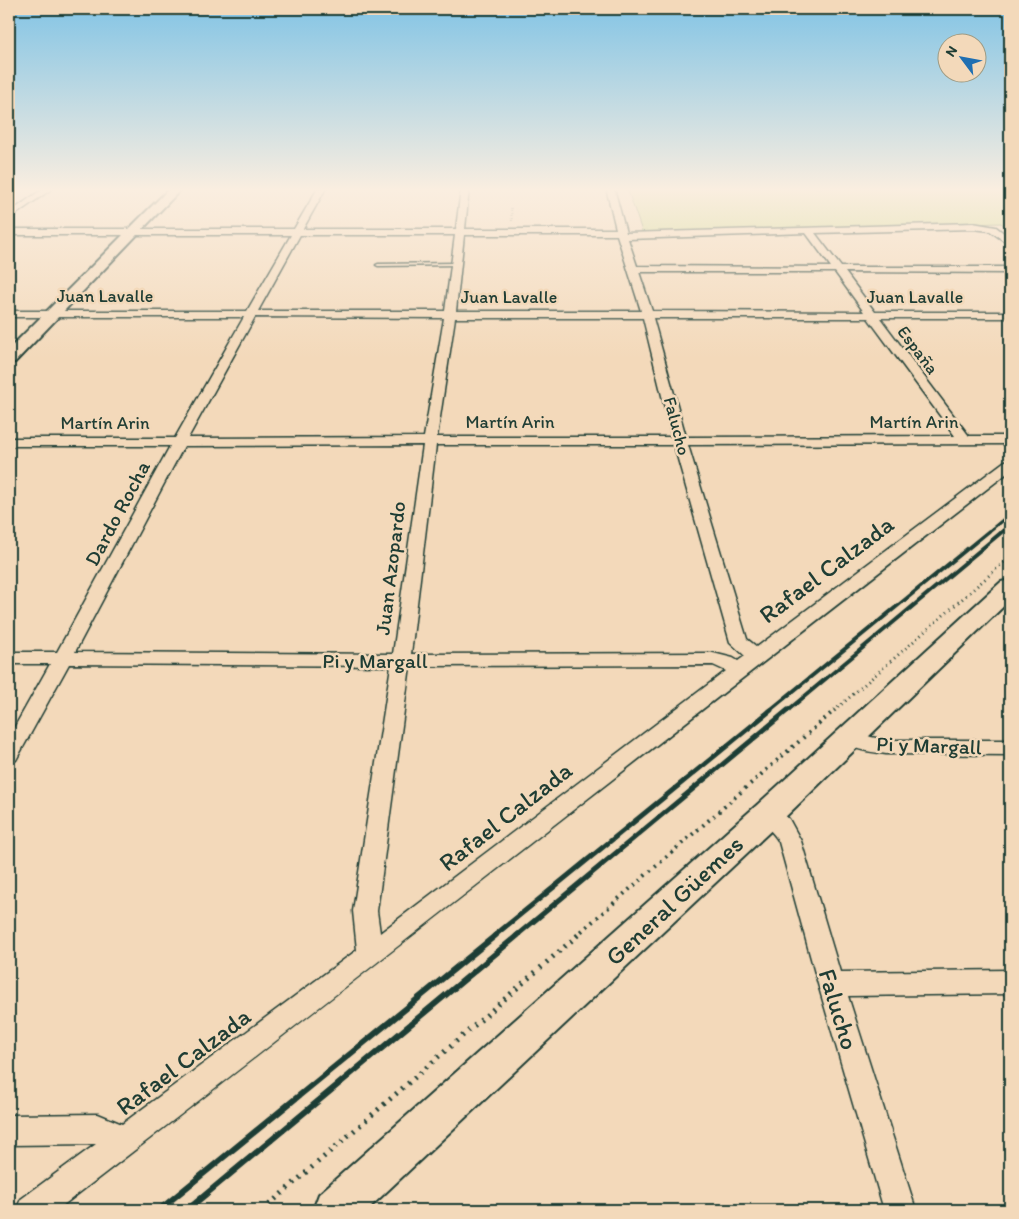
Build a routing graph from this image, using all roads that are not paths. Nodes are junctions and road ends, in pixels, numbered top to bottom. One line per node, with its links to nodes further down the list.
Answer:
1 (119, 245): 12 (street)
2 (290, 245): 13 (street, Dardo Rocha)
3 (458, 245): 6 (street, Juan Azopardo)
4 (625, 245): 8 (street, Falucho)
5 (819, 245): 9 (street, España)
6 (456, 264): 7 (lane); 17 (street, Juan Azopardo)
7 (378, 265)
8 (633, 269): 9 (street); 14 (street, Falucho)
9 (835, 269): 10 (street); 15 (street, España)
10 (1010, 270)
11 (9, 314): 12 (street, Juan Lavalle)
12 (52, 314): 13 (street, Juan Lavalle); 18 (street)
13 (252, 314): 17 (street, Juan Lavalle); 24 (street, Dardo Rocha)
14 (648, 314): 15 (street, Juan Lavalle); 17 (street, Juan Lavalle); 22 (street, Falucho)
15 (870, 314): 16 (street, Juan Lavalle); 20 (street, España)
16 (1010, 314)
17 (450, 315): 19 (street, Juan Azopardo)
18 (9, 358)
19 (430, 440): 22 (street, Martín Arin); 24 (street, Martín Arin); 30 (street, Juan Azopardo)
20 (965, 440): 21 (street, Martín Arin); 22 (street, Martín Arin)
21 (1010, 440)
22 (680, 441): 27 (street, Falucho)
23 (9, 442): 24 (street, Martín Arin)
24 (179, 442): 29 (street, Dardo Rocha)
25 (1010, 464): 27 (street, Rafael Calzada)
26 (1010, 587): 32 (street, General Güemes)
27 (756, 656): 31 (street, Rafael Calzada)
28 (9, 658): 29 (street, Pi y Margall)
29 (63, 658): 30 (street, Pi y Margall); 34 (street, Dardo Rocha)
30 (401, 660): 31 (street, Pi y Margall); 36 (street, Juan Azopardo)
31 (738, 670): 36 (street, Rafael Calzada)
32 (849, 736): 33 (street, Pi y Margall); 35 (street, General Güemes)
33 (1010, 748)
34 (9, 754)
35 (768, 814): 38 (street, Falucho); 42 (street, General Güemes)
36 (370, 955): 40 (street, Rafael Calzada)
37 (1010, 982): 38 (street)
38 (831, 984): 43 (street, Falucho)
39 (9, 1130): 40 (street)
40 (124, 1140): 41 (street, Rafael Calzada)
41 (32, 1210)
42 (335, 1210)
43 (900, 1210)

